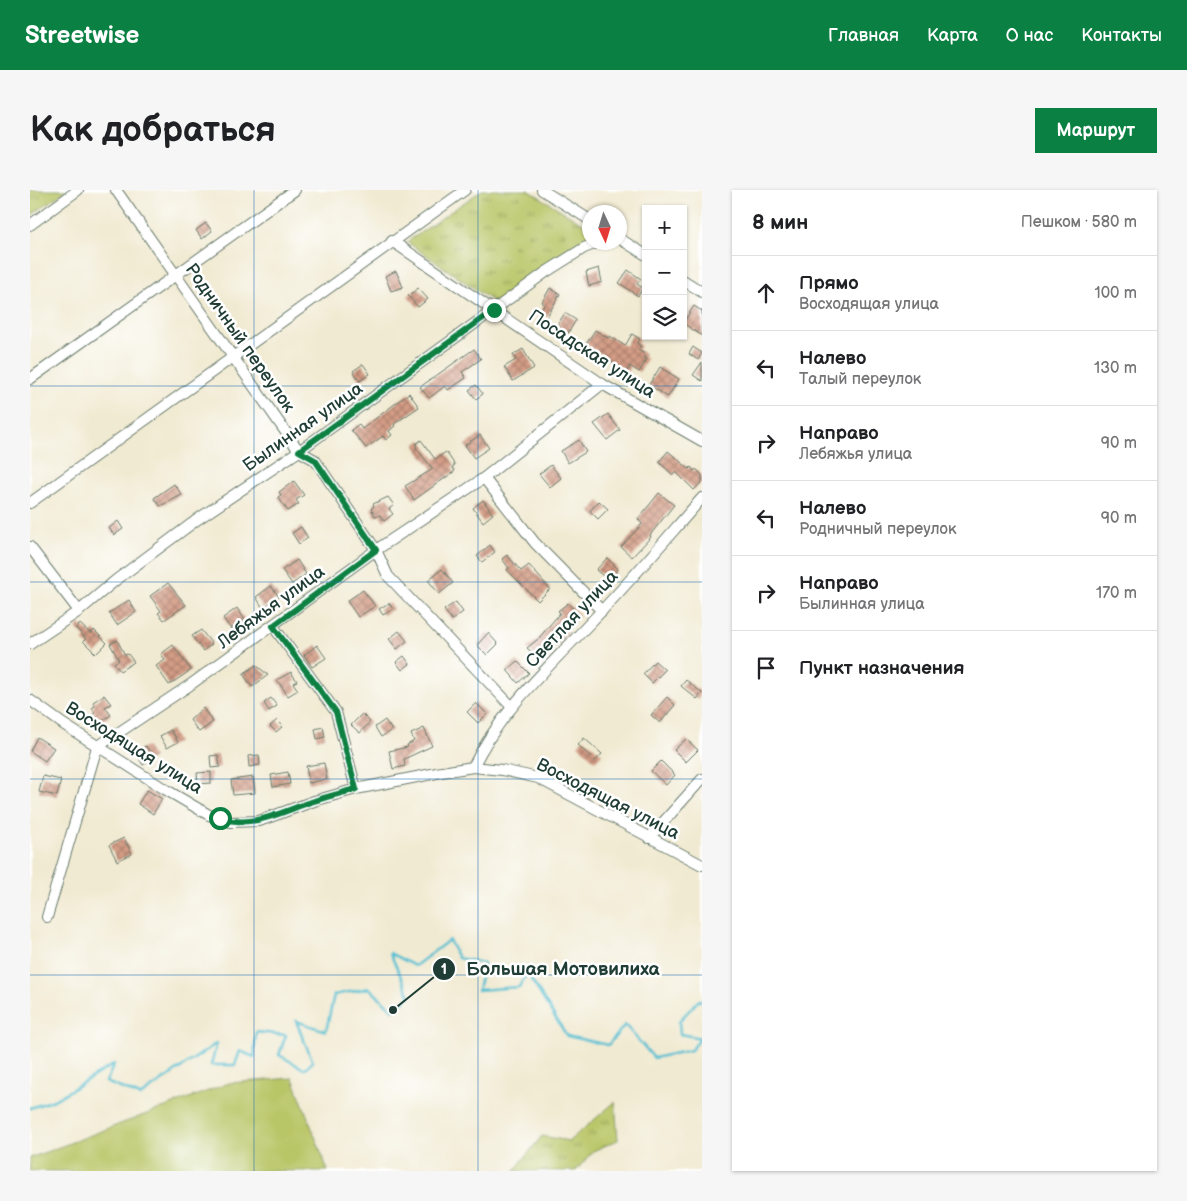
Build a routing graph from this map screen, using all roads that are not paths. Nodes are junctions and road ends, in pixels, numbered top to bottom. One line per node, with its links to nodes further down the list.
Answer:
1 (78, 190): 7 (street)
2 (116, 190): 12 (street, Родничный переулок)
3 (295, 190): 12 (street)
4 (464, 190): 8 (street)
5 (542, 190): 6 (street)
6 (582, 215)
7 (30, 225)
8 (392, 240): 15 (street, Посадская улица); 16 (street)
9 (627, 243): 11 (street)
10 (582, 249): 15 (street, Былинная улица)
11 (642, 253)
12 (177, 276): 16 (street, Родничный переулок); 17 (street)
13 (687, 283): 14 (street)
14 (702, 292)
15 (494, 310): 18 (street, Посадская улица); 20 (street, Былинная улица)
16 (234, 358): 20 (street, Родничный переулок); 23 (street)
17 (30, 379)
18 (602, 384): 19 (street, Посадская улица); 21 (street, Лебяжья улица)
19 (702, 441)
20 (299, 451): 25 (street, Родничный переулок); 26 (street, Былинная улица)
21 (484, 478): 25 (street, Лебяжья улица); 27 (street)
22 (702, 498): 27 (street, Светлая улица)
23 (30, 503)
24 (30, 547): 26 (street)
25 (376, 550): 28 (street, Лебяжья улица); 31 (street, Родничный переулок)
26 (79, 611): 29 (street, Былинная улица)
27 (602, 611): 31 (street, Светлая улица)
28 (273, 626): 32 (street, Лебяжья улица); 35 (street)
29 (30, 644)
30 (30, 700): 32 (street, Восходящая улица)
31 (512, 707): 33 (street, Светлая улица)
32 (97, 746): 35 (street, Восходящая улица); 38 (street)
33 (473, 767): 35 (street, Восходящая улица); 36 (street, Восходящая улица)
34 (702, 779): 36 (street)
35 (356, 789)
36 (649, 838): 37 (street, Восходящая улица)
37 (702, 865)
38 (47, 917)

